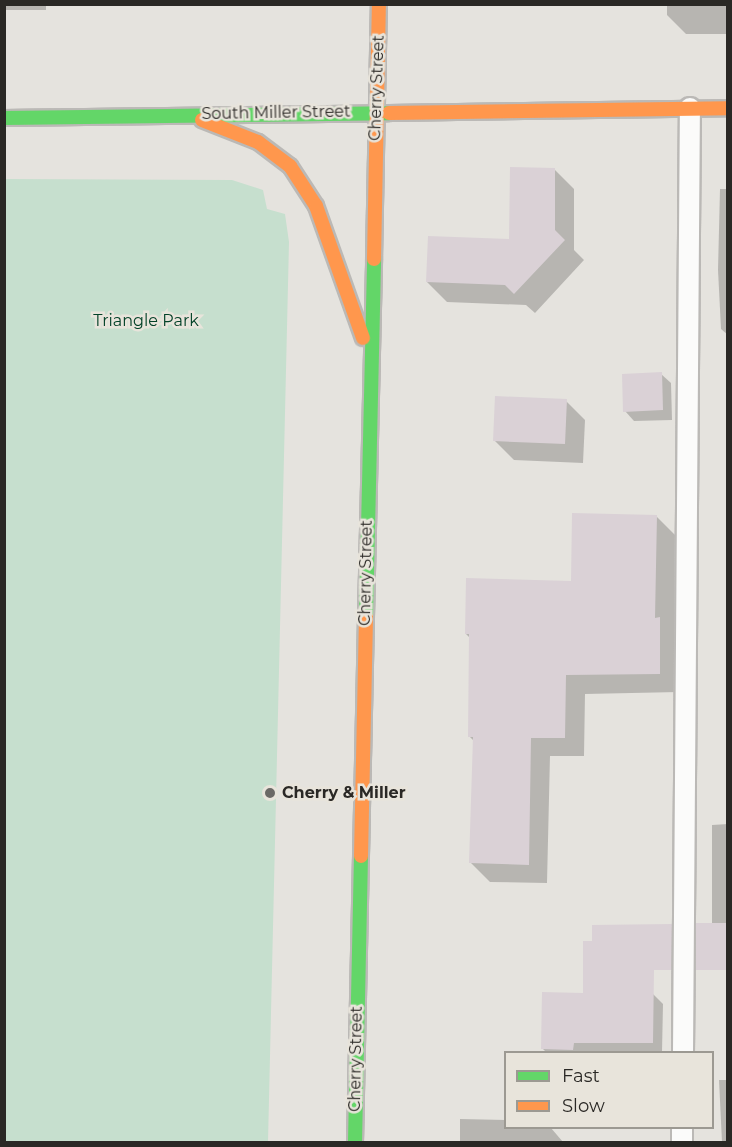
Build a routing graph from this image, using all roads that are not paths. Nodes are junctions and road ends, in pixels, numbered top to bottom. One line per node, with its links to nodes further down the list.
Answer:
1 (379, 4): 4 (main road, Cherry Street)
2 (690, 108): 3 (main road, South Miller Street); 4 (main road, South Miller Street); 8 (lane)
3 (728, 108)
4 (376, 111): 5 (main road, South Miller Street); 7 (main road, Cherry Street)
5 (189, 115): 6 (main road, South Miller Street); 7 (main road)
6 (4, 118)
7 (370, 359): 9 (main road, Cherry Street)
8 (682, 1051)
9 (355, 1143)

